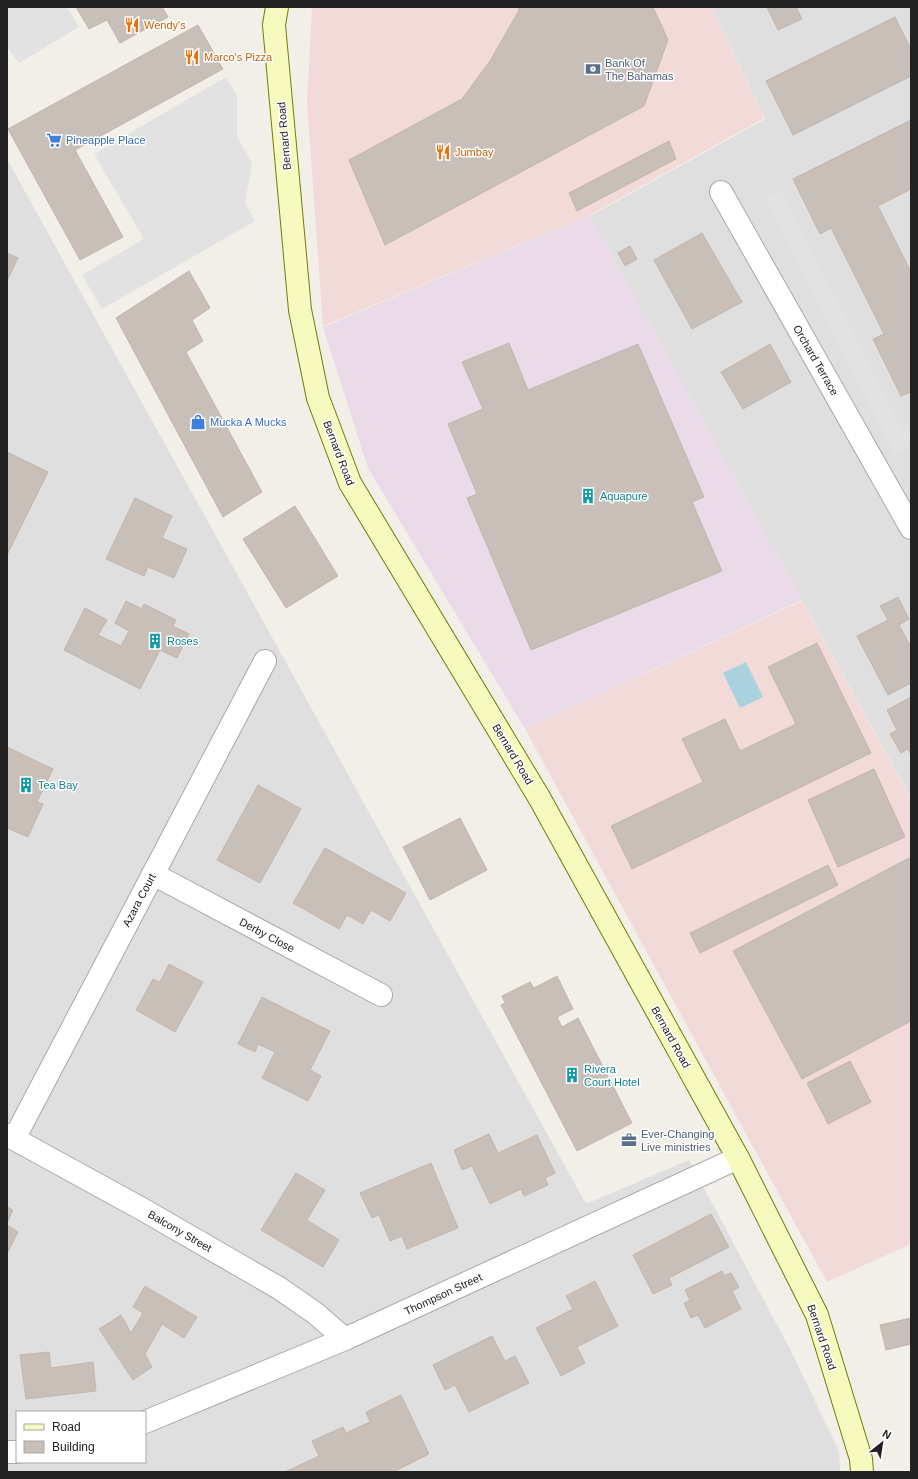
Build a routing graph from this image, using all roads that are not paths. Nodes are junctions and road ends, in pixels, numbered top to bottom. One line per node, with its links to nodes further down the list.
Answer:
1 (277, 7): 8 (main road, Bernard Road)
2 (721, 192): 3 (street, Orchard Terrace)
3 (911, 528)
4 (264, 661): 5 (street, Azara Court)
5 (153, 874): 6 (street, Derby Close); 7 (street, Azara Court)
6 (381, 995)
7 (10, 1137): 9 (street, Balcony Street)
8 (738, 1158): 9 (street, Thompson Street); 11 (main road, Bernard Road)
9 (344, 1339): 10 (street, Thompson Street)
10 (146, 1422)
11 (862, 1472)

